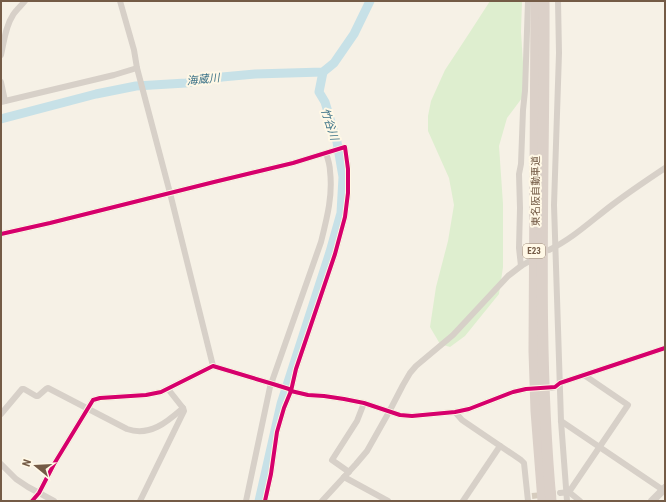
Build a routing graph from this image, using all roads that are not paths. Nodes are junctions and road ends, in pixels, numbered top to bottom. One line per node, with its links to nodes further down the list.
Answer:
1 (26, 1): 7 (street)
2 (120, 1): 8 (street)
3 (528, 1): 17 (street)
4 (536, 1): 51 (highway, 東名阪自動車道 / E23)
5 (544, 1): 52 (highway, 東名阪自動車道 / E23)
6 (558, 1): 15 (street)
7 (1, 55)
8 (137, 68): 10 (street); 13 (street)
9 (1, 82): 10 (street)
10 (3, 101)
11 (327, 152): 13 (street); 22 (street); 26 (street)
12 (665, 168): 15 (street)
13 (170, 193): 14 (street); 19 (street)
14 (1, 234)
15 (552, 249): 21 (street)
16 (528, 262): 17 (street)
17 (520, 266): 30 (street)
18 (665, 348): 20 (street)
19 (213, 366): 22 (street); 24 (street)
20 (584, 375): 21 (street); 35 (street)
21 (560, 383): 23 (street); 33 (street)
22 (272, 384): 26 (street); 46 (street)
23 (551, 388)
24 (168, 389): 28 (street); 29 (street)
25 (526, 389): 31 (street)
26 (290, 390): 27 (street); 47 (street)
27 (364, 403): 30 (street); 37 (street)
28 (88, 408): 29 (street); 32 (street); 40 (street)
29 (183, 408): 45 (street)
30 (389, 412): 31 (street); 37 (street)
31 (455, 412): 34 (street)
32 (1, 414)
33 (561, 421): 35 (street); 41 (street)
34 (500, 446): 42 (street); 50 (street)
35 (599, 447): 39 (street); 41 (street)
36 (1, 464): 40 (street)
37 (349, 472): 38 (street)
38 (344, 476): 48 (street); 49 (street)
39 (664, 489): 55 (main road)
40 (38, 493): 43 (street); 44 (street)
41 (565, 493): 53 (street); 54 (street)
42 (529, 498)
43 (32, 501)
44 (54, 501)
45 (140, 501)
46 (246, 501)
47 (265, 501)
48 (322, 501)
49 (388, 501)
50 (463, 501)
51 (543, 501)
52 (551, 501)
53 (567, 501)
54 (580, 501)
55 (652, 501)

